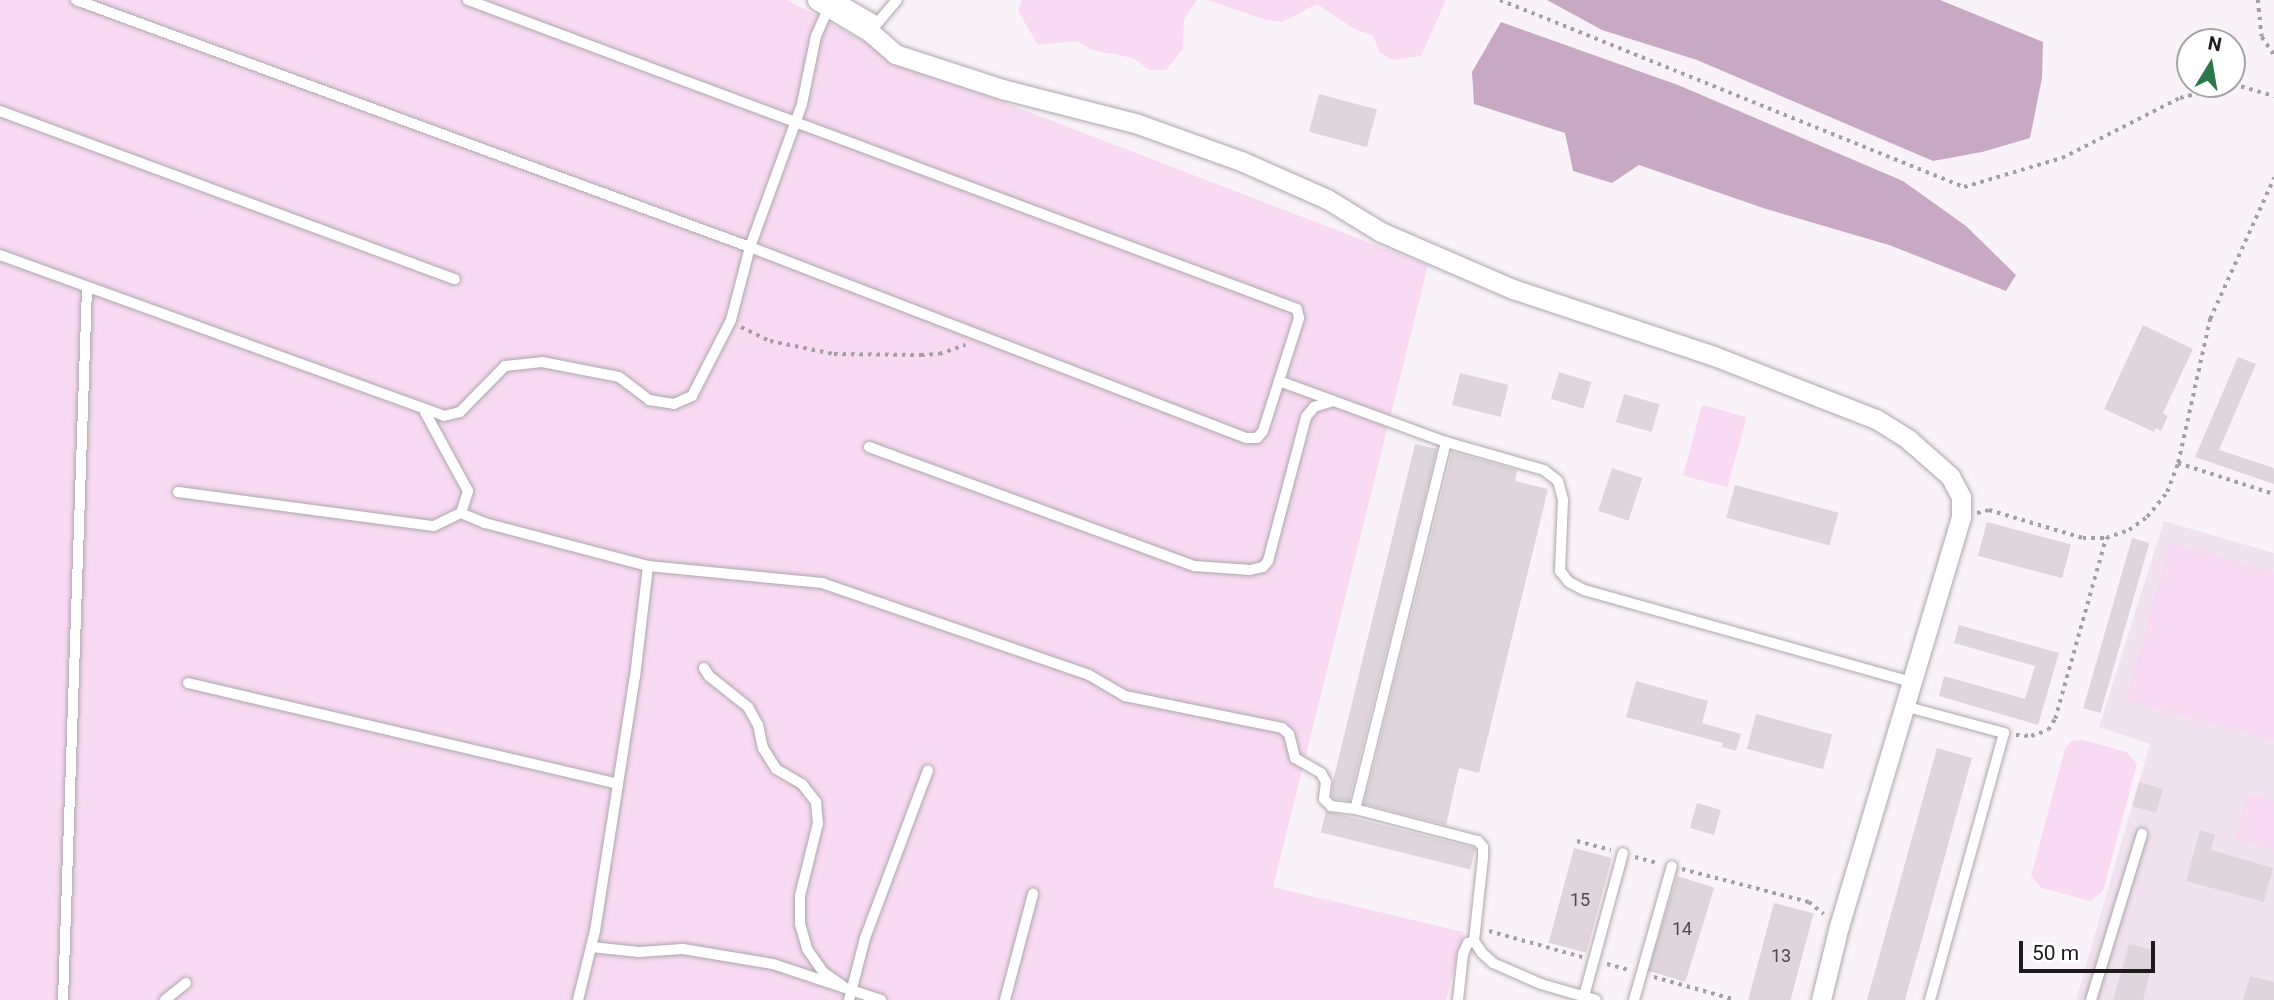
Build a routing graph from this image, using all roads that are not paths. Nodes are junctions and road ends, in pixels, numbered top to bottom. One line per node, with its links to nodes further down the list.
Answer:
1 (76, 0): 8 (lane)
2 (468, 0): 7 (lane)
3 (897, 0): 5 (lane)
4 (829, 2): 5 (street); 7 (lane)
5 (874, 27): 21 (street)
6 (0, 111): 10 (lane)
7 (796, 122): 8 (lane); 12 (lane)
8 (750, 247): 12 (lane); 14 (lane)
9 (0, 255): 11 (lane)
10 (456, 279)
11 (87, 287): 14 (lane); 37 (lane)
12 (1279, 381): 13 (lane)
13 (1333, 401): 15 (lane); 16 (lane)
14 (425, 412): 18 (lane)
15 (1446, 442): 21 (lane); 26 (lane)
16 (869, 447)
17 (178, 492): 18 (lane)
18 (461, 513): 19 (lane)
19 (648, 566): 25 (lane); 26 (lane)
20 (704, 668): 34 (lane)
21 (1911, 682): 23 (street)
22 (188, 683): 25 (lane)
23 (1904, 706): 35 (street); 45 (lane)
24 (928, 770): 34 (lane)
25 (616, 783): 32 (lane)
26 (1356, 809): 31 (lane)
27 (2142, 834): 46 (lane)
28 (1623, 853): 36 (lane)
29 (1672, 866): 44 (lane)
30 (1032, 894): 41 (lane)
31 (1474, 941): 36 (lane); 42 (lane)
32 (591, 947): 34 (lane); 39 (lane)
33 (186, 983): 38 (lane)
34 (848, 992): 40 (lane)
35 (1825, 996)
36 (1583, 998): 43 (lane)
37 (63, 1000)
38 (165, 1000)
39 (578, 1000)
40 (881, 1000)
41 (1005, 1000)
42 (1458, 1000)
43 (1596, 1000)
44 (1634, 1000)
45 (1930, 1000)
46 (2091, 1000)

